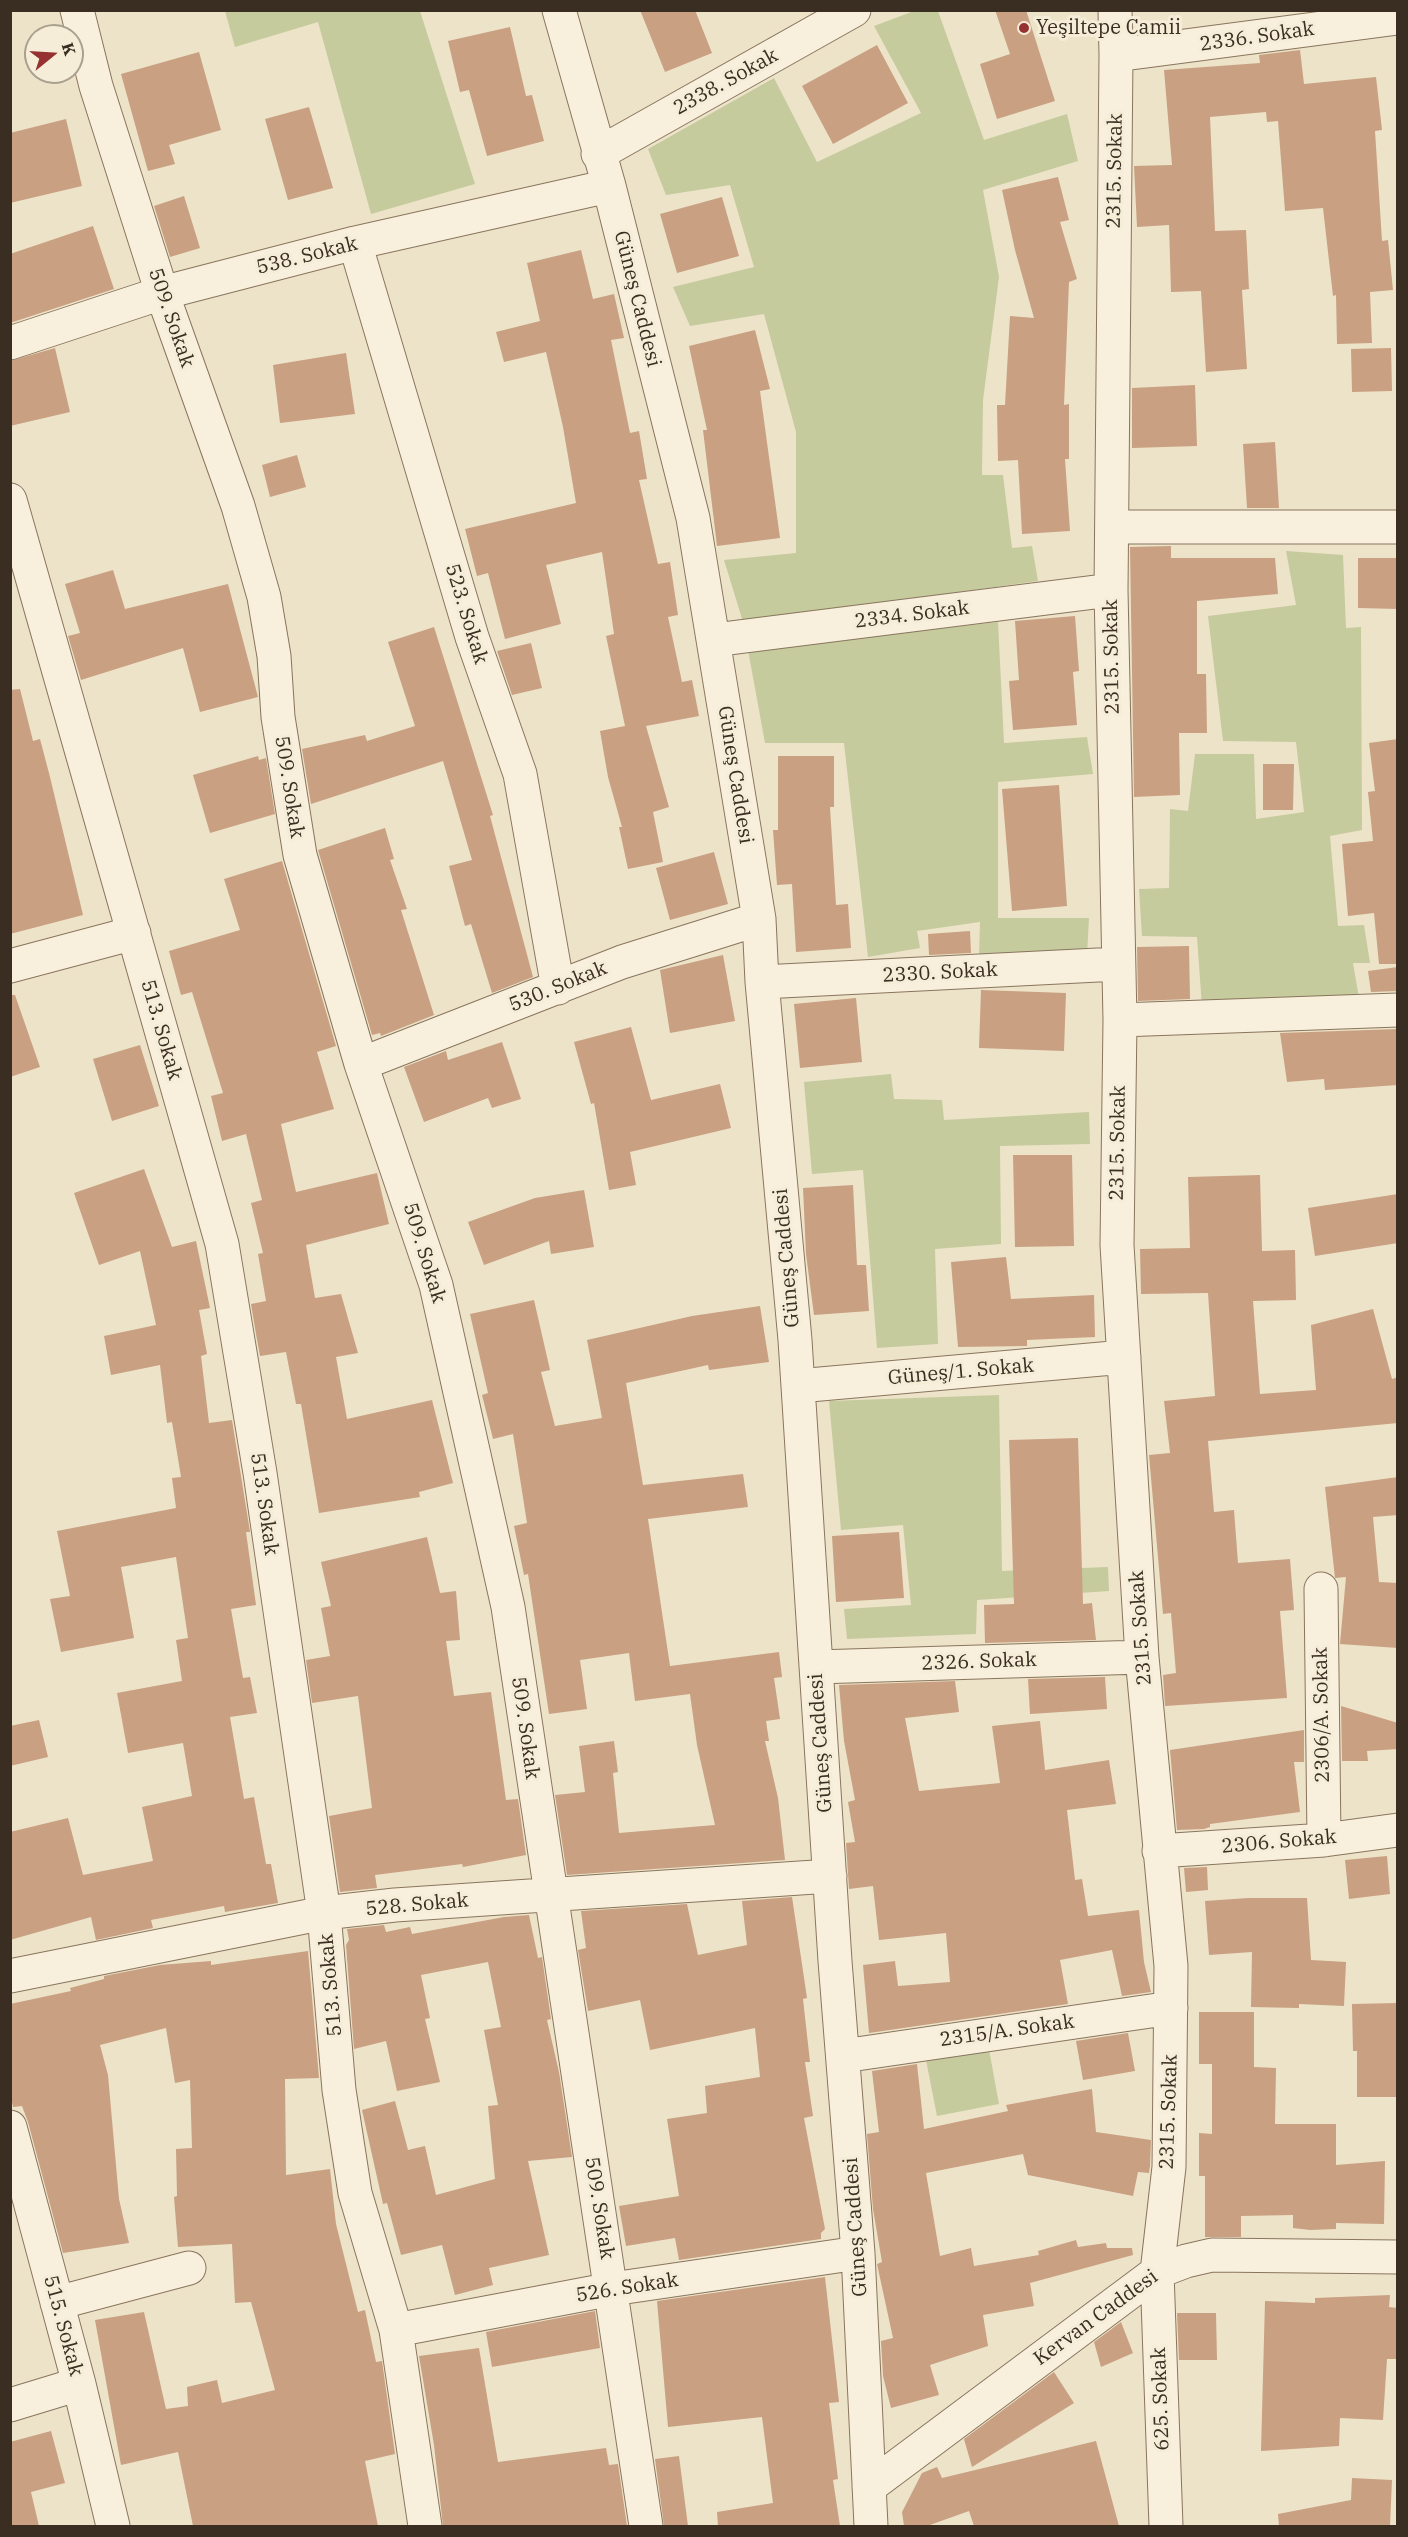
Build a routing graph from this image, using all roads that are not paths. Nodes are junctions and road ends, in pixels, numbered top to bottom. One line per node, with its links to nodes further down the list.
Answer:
1 (77, 10): 10 (street, 509. Sokak)
2 (559, 10): 7 (street, Güneş Caddesi)
3 (854, 10): 7 (street, 2338. Sokak)
4 (1114, 10): 6 (street, 2315. Sokak)
5 (1398, 18): 6 (street, 2336. Sokak)
6 (1116, 55): 13 (street, 2315. Sokak)
7 (598, 154): 8 (street, Güneş Caddesi)
8 (609, 186): 9 (street, 538. Sokak); 16 (street, Güneş Caddesi)
9 (356, 243): 10 (street, 538. Sokak); 22 (street, 523. Sokak)
10 (162, 293): 11 (street, 538. Sokak); 25 (street, 509. Sokak)
11 (10, 343)
12 (10, 500): 18 (street, 513. Sokak)
13 (1112, 527): 14 (street); 15 (street, 2315. Sokak)
14 (1398, 527)
15 (1111, 590): 16 (street, 2334. Sokak); 19 (street, 2315. Sokak)
16 (714, 640): 17 (street, Güneş Caddesi)
17 (759, 919): 21 (street, Güneş Caddesi); 22 (street, 530. Sokak)
18 (134, 933): 20 (street); 36 (street, 513. Sokak)
19 (1118, 964): 21 (street, 2330. Sokak); 24 (street, 2315. Sokak)
20 (10, 966)
21 (762, 982): 27 (street, Güneş Caddesi)
22 (558, 988): 25 (street, 530. Sokak)
23 (1398, 1011): 24 (street)
24 (1120, 1020): 26 (street, 2315. Sokak)
25 (361, 1064): 35 (street, 509. Sokak)
26 (1124, 1357): 27 (street, Güneş/1. Sokak); 29 (street, 2315. Sokak)
27 (798, 1386): 30 (street, Güneş Caddesi)
28 (1321, 1589): 32 (street, 2306/A. Sokak)
29 (1142, 1656): 30 (street, 2326. Sokak); 33 (street, 2315. Sokak)
30 (816, 1667): 34 (street, Güneş Caddesi)
31 (1398, 1830): 32 (street, 2306. Sokak)
32 (1324, 1840): 33 (street, 2306. Sokak)
33 (1159, 1851): 38 (street, 2315. Sokak)
34 (830, 1876): 35 (street, 528. Sokak); 39 (street, Güneş Caddesi)
35 (550, 1895): 36 (street, 528. Sokak); 46 (street, 509. Sokak)
36 (324, 1913): 37 (street, 528. Sokak); 48 (street, 513. Sokak)
37 (10, 1976)
38 (1171, 2008): 39 (street, 2315/A. Sokak); 45 (street, 2315. Sokak)
39 (843, 2056): 42 (street, Güneş Caddesi)
40 (10, 2127): 41 (street, 515. Sokak)
41 (21, 2214): 47 (street, 515. Sokak)
42 (858, 2253): 46 (street, 526. Sokak); 51 (street, Güneş Caddesi)
43 (1398, 2258): 45 (street, Kervan Caddesi)
44 (189, 2268): 47 (street)
45 (1157, 2272): 51 (street, Kervan Caddesi); 56 (street, 625. Sokak)
46 (612, 2289): 48 (street, 526. Sokak); 54 (street, 509. Sokak)
47 (57, 2302): 49 (street, 515. Sokak)
48 (396, 2330): 53 (street, 513. Sokak)
49 (79, 2384): 50 (street); 52 (street, 515. Sokak)
50 (10, 2405)
51 (869, 2487): 55 (street, Güneş Caddesi)
52 (113, 2526)
53 (426, 2526)
54 (646, 2526)
55 (871, 2526)
56 (1166, 2526)

